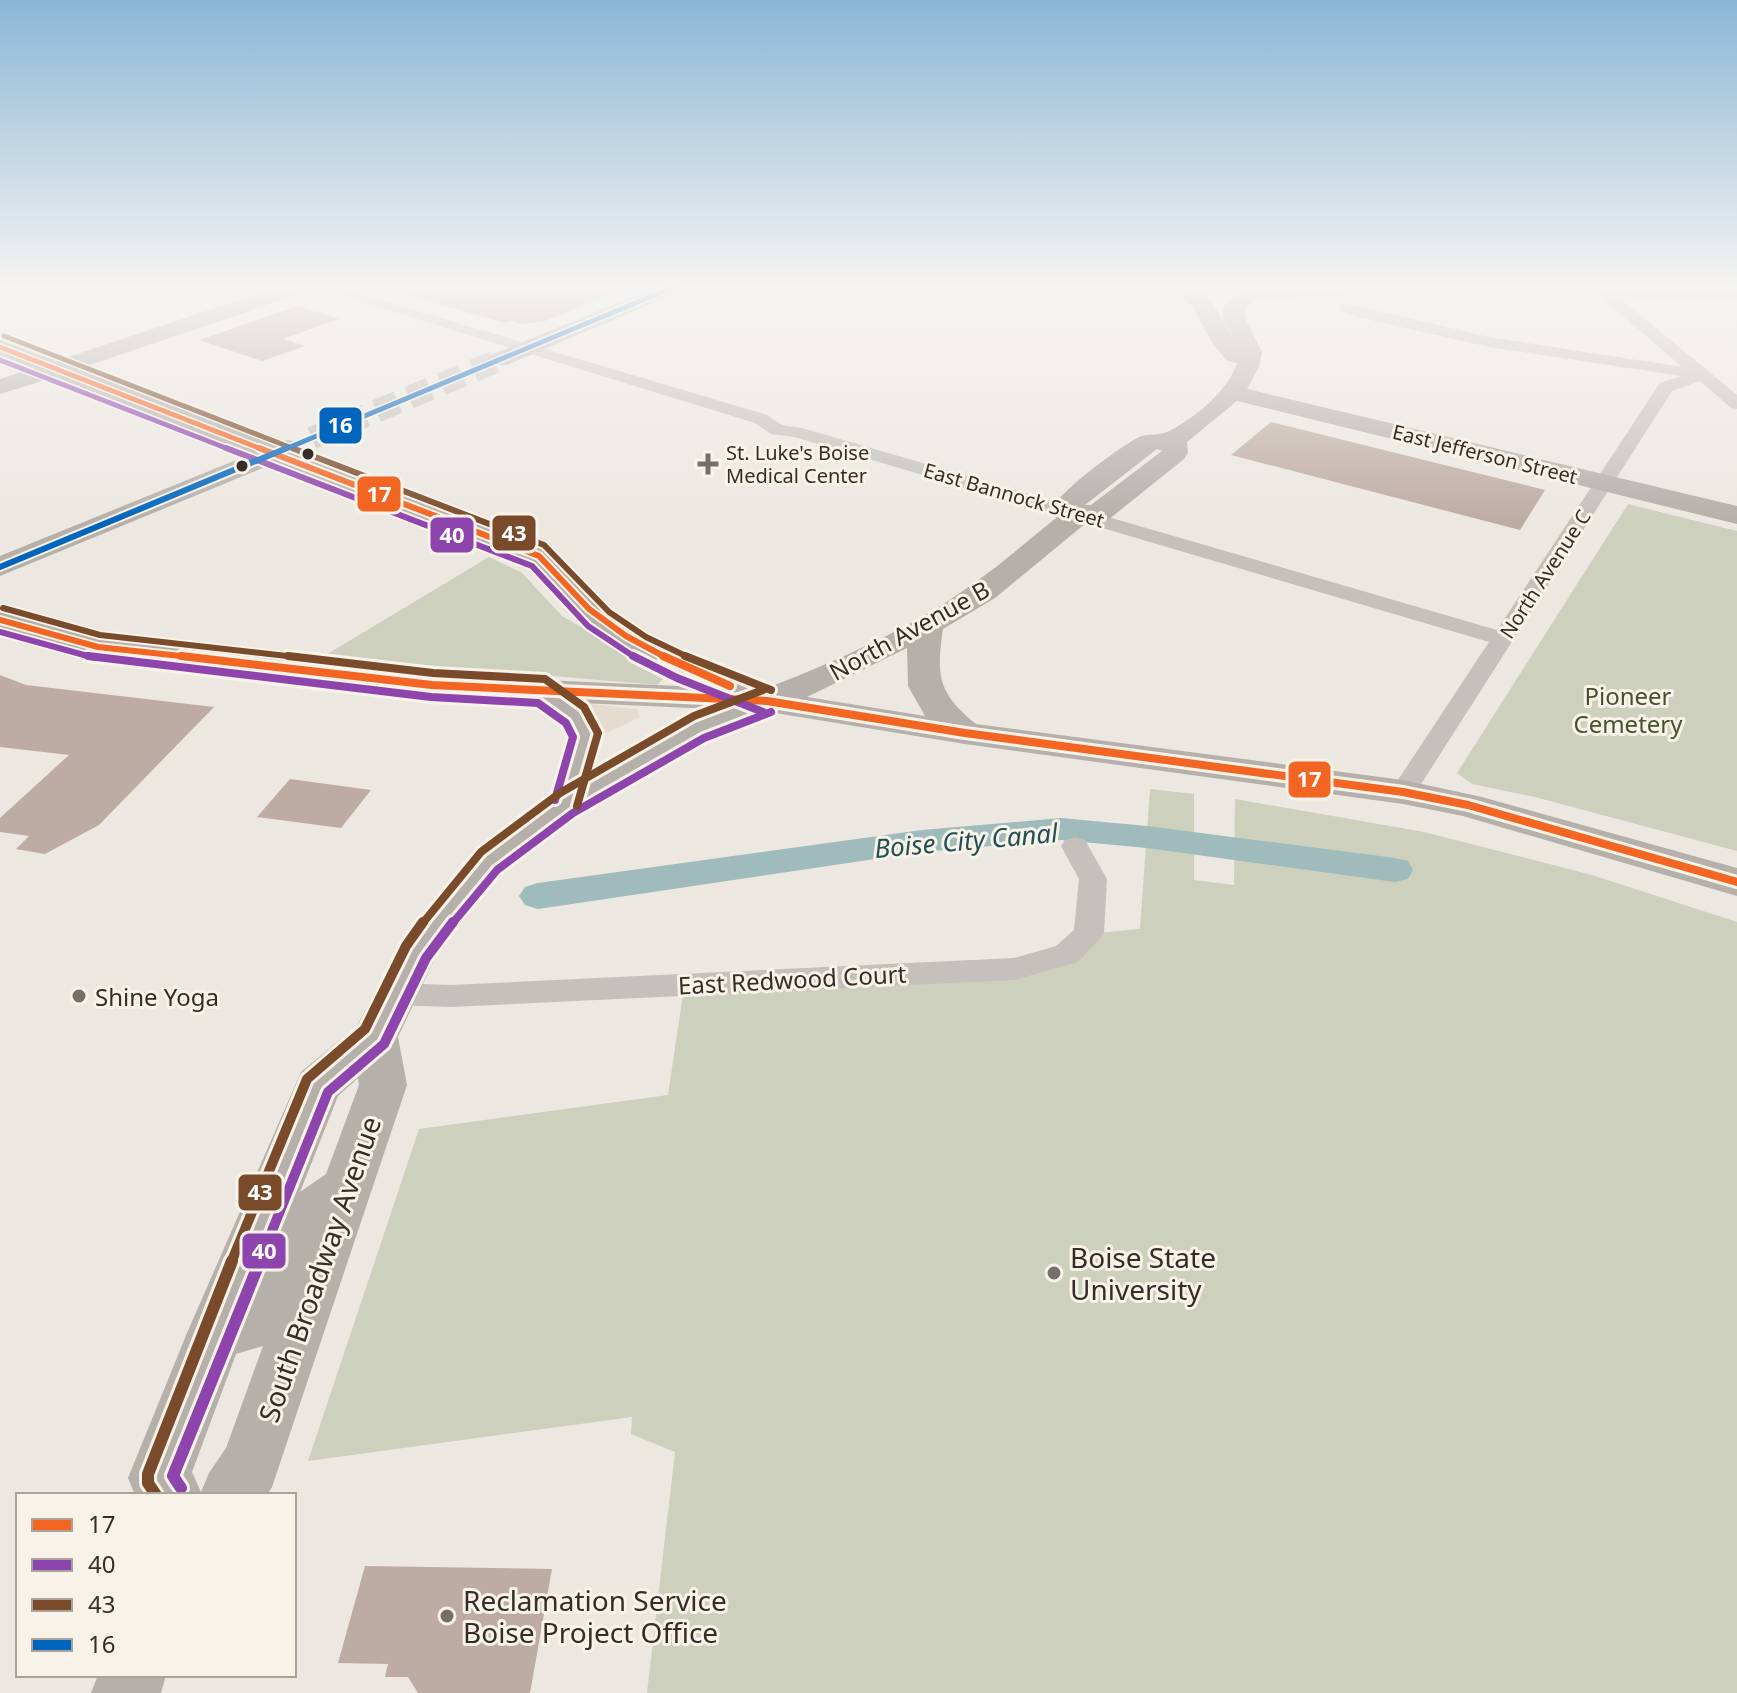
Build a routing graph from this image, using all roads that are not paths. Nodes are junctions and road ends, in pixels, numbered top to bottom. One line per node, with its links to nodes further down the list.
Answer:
1 (43, 363): 8 (main road)
2 (71, 363): 8 (main road)
3 (574, 363): 17 (street, East Bannock Street)
4 (1241, 363): 9 (main road)
5 (1248, 363): 9 (main road)
6 (1625, 363): 10 (street)
7 (1688, 363): 10 (street)
8 (56, 368): 11 (main road); 15 (main road)
9 (1246, 369): 12 (main road)
10 (1702, 375): 13 (street); 16 (street, North Avenue C)
11 (0, 387)
12 (1234, 393): 16 (main road, East Jefferson Street); 17 (main road)
13 (1737, 404)
14 (312, 438): 15 (main road)
15 (275, 453): 19 (main road); 24 (main road)
16 (1604, 483): 18 (main road, East Jefferson Street); 22 (street, North Avenue C)
17 (1079, 514): 21 (main road, North Avenue B); 22 (street, East Bannock Street)
18 (1737, 515)
19 (0, 567)
20 (0, 620): 23 (main road)
21 (928, 625): 24 (main road, North Avenue B); 25 (main road)
22 (1503, 639): 26 (street, North Avenue C)
23 (542, 691): 24 (main road); 27 (main road)
24 (767, 701): 25 (main road); 27 (main road)
25 (965, 733): 26 (main road)
26 (1403, 792): 29 (main road)
27 (566, 803): 30 (main road)
28 (1075, 846): 30 (street, East Redwood Court)
29 (1737, 882)
30 (384, 1016): 31 (main road, South Broadway Avenue); 32 (main road)
31 (349, 1186): 32 (main road); 34 (main road, South Broadway Avenue)
32 (215, 1333): 33 (main road)
33 (170, 1493)
34 (232, 1493)

